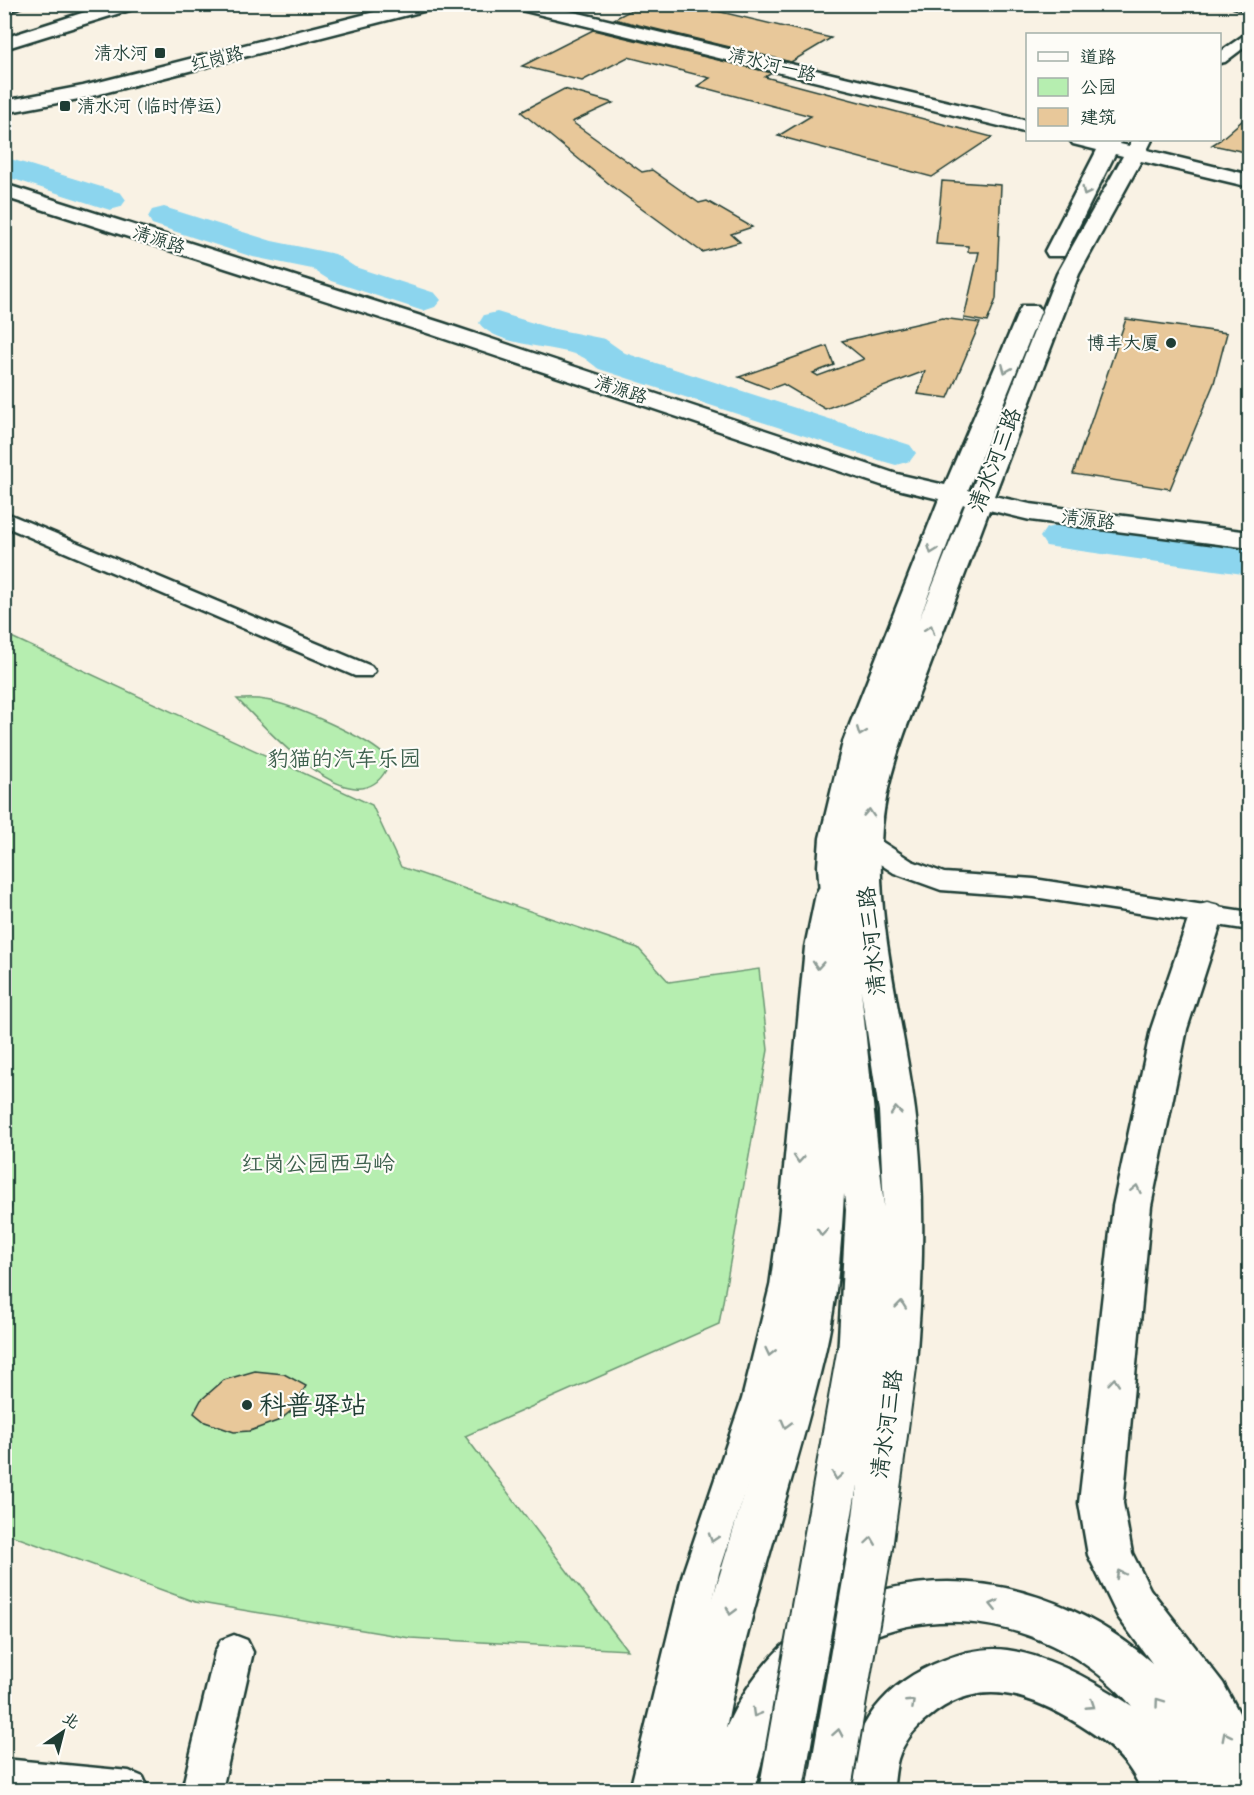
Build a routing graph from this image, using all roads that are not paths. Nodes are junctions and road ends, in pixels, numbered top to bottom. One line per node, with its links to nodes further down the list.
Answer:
1 (18, 4): 10 (main road)
2 (130, 4): 14 (main road)
3 (389, 4): 16 (main road, 红岗路)
4 (429, 4): 17 (main road, 红岗路)
5 (517, 4): 19 (main road, 清水河一路)
6 (561, 4): 18 (main road, 清水河一路)
7 (1239, 4): 9 (street)
8 (90, 7): 14 (main road)
9 (1250, 7)
10 (4, 9)
11 (36, 14): 12 (main road)
12 (4, 24)
13 (1250, 35): 15 (street)
14 (7, 39)
15 (1221, 58)
16 (4, 96)
17 (4, 107)
18 (1026, 117)
19 (1026, 127)
20 (1092, 141): 21 (main road)
21 (1126, 144): 22 (main road); 23 (main road); 26 (main road, 清水河三路)
22 (1250, 170)
23 (1250, 181)
24 (4, 184): 26 (main road, 清源路)
25 (4, 190): 26 (main road, 清源路)
26 (968, 494): 28 (main road, 清源路); 29 (main road, 清源路); 31 (main road, 清水河三路, one-way to 26); 32 (main road, 清水河三路, one-way to 32)
27 (4, 518): 30 (street)
28 (1250, 533)
29 (1250, 540)
30 (363, 672)
31 (867, 844): 32 (street); 33 (street); 36 (main road, 清水河三路, one-way to 31)
32 (835, 852): 35 (main road, 清水河三路); 41 (street, one-way to 41)
33 (1207, 914): 34 (street); 49 (main road, one-way to 33)
34 (1250, 921)
35 (841, 965): 36 (main road, 清水河三路); 42 (main road, one-way to 42)
36 (877, 1360): 44 (main road, 清水河三路, one-way to 44, bridge); 45 (main road, 清水河三路, one-way to 36, bridge)
37 (234, 1652): 40 (street)
38 (4, 1778): 39 (street)
39 (129, 1791)
40 (202, 1791)
41 (650, 1791)
42 (690, 1791)
43 (730, 1791): 48 (main road, one-way to 43)
44 (781, 1791)
45 (829, 1791)
46 (869, 1791): 47 (main road, one-way to 47)
47 (1165, 1791)
48 (1204, 1791)
49 (1248, 1791)

